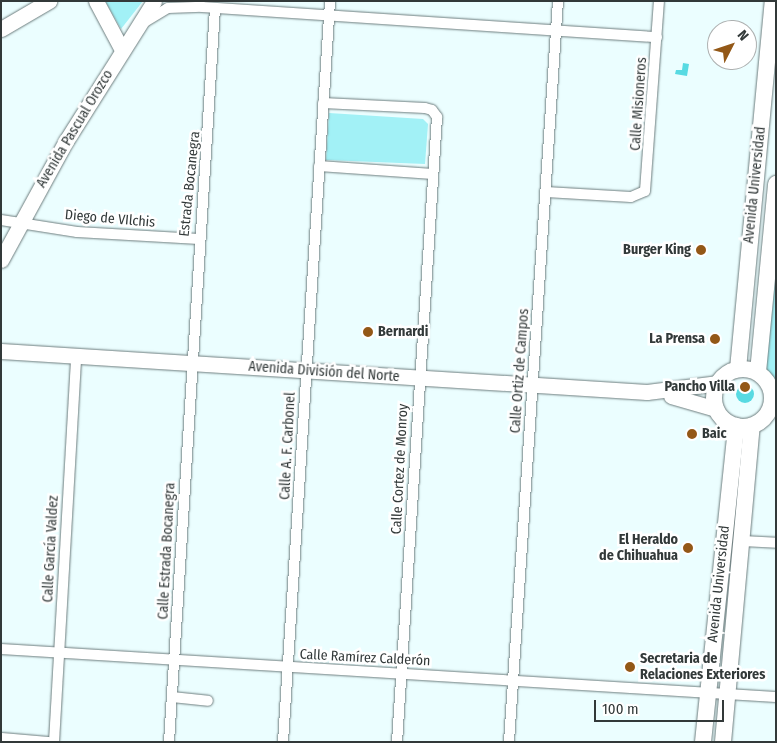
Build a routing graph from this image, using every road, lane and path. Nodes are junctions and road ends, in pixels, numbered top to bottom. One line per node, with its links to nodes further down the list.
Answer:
1 (49, 1): 12 (main road)
2 (96, 1): 16 (main road)
3 (154, 1): 13 (main road, Avenida Pascual Orozco)
4 (186, 1): 9 (street)
5 (330, 1): 11 (street, Calle A. F. Carbonel)
6 (558, 1): 14 (street, Calle Ortiz de Campos)
7 (659, 1): 15 (street, Calle Misioneros)
8 (773, 1): 29 (main road, Avenida Universidad)
9 (202, 8): 10 (street); 13 (street)
10 (216, 9): 11 (street); 24 (street, Estrada Bocanegra)
11 (329, 15): 14 (street); 17 (street, Calle A. F. Carbonel)
12 (1, 29)
13 (136, 29): 16 (main road, Avenida Pascual Orozco)
14 (557, 31): 15 (street); 21 (street, Calle Ortiz de Campos)
15 (657, 37): 21 (street, Calle Misioneros)
16 (122, 50): 23 (main road, Avenida Pascual Orozco)
17 (323, 103): 18 (street, Calle A. F. Carbonel); 19 (street, Calle Cortez de Monroy)
18 (319, 166): 19 (street); 30 (street, Calle A. F. Carbonel)
19 (433, 174): 32 (street, Calle Cortez de Monroy)
20 (776, 184): 31 (main road, Avenida Universidad)
21 (546, 192): 34 (street, Calle Ortiz de Campos)
22 (1, 220): 23 (street, Diego de VIlchis)
23 (19, 224): 24 (street, Diego de VIlchis); 25 (main road, Avenida Pascual Orozco)
24 (198, 239): 28 (street, Estrada Bocanegra)
25 (1, 260)
26 (1, 351): 27 (main road, Avenida División del Norte)
27 (76, 357): 28 (main road, Avenida División del Norte); 43 (street, Calle García Valdez)
28 (191, 362): 30 (main road, Avenida División del Norte); 44 (street, Calle Estrada Bocanegra)
29 (738, 369): 31 (main road); 33 (main road)
30 (306, 371): 32 (main road, Avenida División del Norte); 45 (street, Calle A. F. Carbonel)
31 (758, 372): 36 (main road)
32 (419, 379): 34 (main road, Avenida División del Norte); 46 (street, Calle Cortez de Monroy)
33 (718, 383): 35 (main road, Avenida División del Norte); 37 (main road)
34 (533, 386): 35 (main road, Avenida División del Norte); 47 (street, Calle Ortiz de Campos)
35 (647, 392): 37 (main road, Avenida División del Norte)
36 (774, 400): 39 (main road)
37 (716, 409): 38 (main road)
38 (736, 426): 39 (main road); 48 (main road, Avenida Universidad)
39 (752, 426): 40 (main road, Avenida Universidad)
40 (743, 541): 41 (street); 49 (main road, Avenida Universidad)
41 (776, 543)
42 (1, 649): 43 (street, Calle Ramírez Calderón)
43 (60, 653): 44 (street, Calle Ramírez Calderón); 55 (street, Calle García Valdez)
44 (174, 660): 45 (street, Calle Ramírez Calderón); 50 (street, Calle Estrada Bocanegra)
45 (287, 667): 46 (street, Calle Ramírez Calderón); 57 (street, Calle A. F. Carbonel)
46 (400, 674): 47 (street, Calle Ramírez Calderón); 58 (street, Calle Cortez de Monroy)
47 (514, 679): 48 (street, Calle Ramírez Calderón); 59 (street, Calle Ortiz de Campos)
48 (708, 691): 49 (street, Calle Ramírez Calderón); 60 (main road, Avenida Universidad)
49 (728, 692): 51 (street, Calle Ramírez Calderón); 61 (main road, Avenida Universidad)
50 (172, 697): 52 (street); 56 (street, Calle Estrada Bocanegra)
51 (776, 697)
52 (208, 701)
53 (1, 738): 54 (street)
54 (49, 742)
55 (54, 742)
56 (169, 742)
57 (282, 742)
58 (396, 742)
59 (509, 742)
60 (703, 742)
61 (723, 742)

